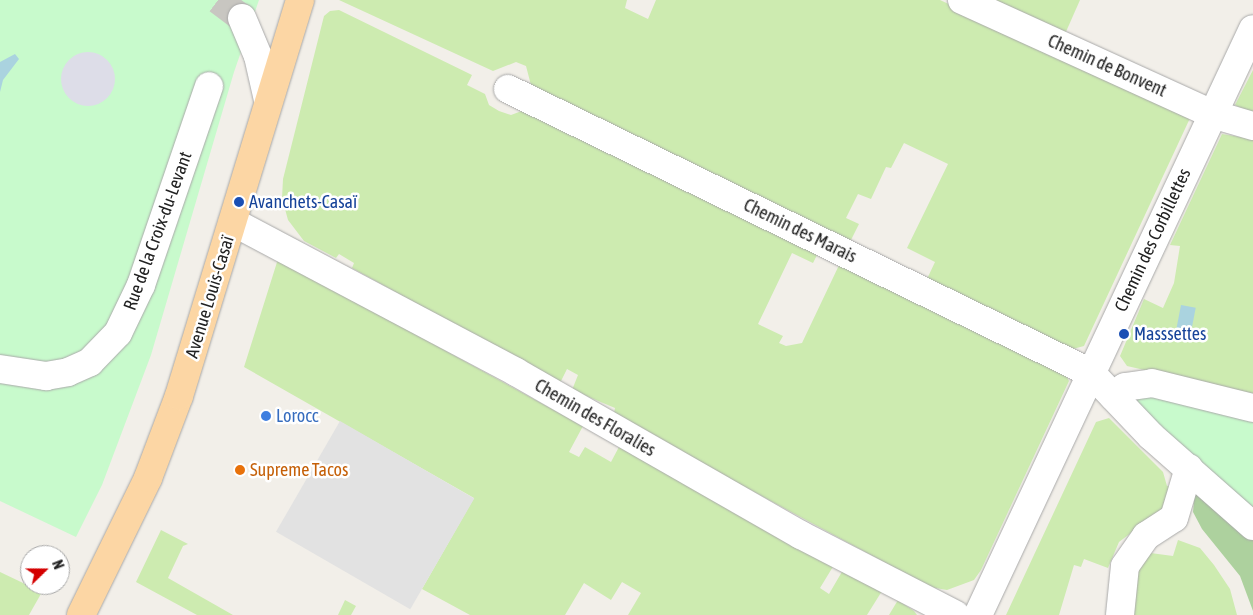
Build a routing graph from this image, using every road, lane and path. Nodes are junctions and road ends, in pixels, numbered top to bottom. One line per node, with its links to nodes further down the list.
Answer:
1 (300, 0): 7 (main road, Avenue Louis-Casaï)
2 (962, 0): 8 (street, Chemin de Bonvent)
3 (242, 18): 7 (street)
4 (1253, 29): 8 (street, Chemin des Corbillettes)
5 (209, 86): 11 (street, Rue de la Croix-du-Levant)
6 (508, 89): 12 (street, Chemin des Marais)
7 (268, 100): 10 (main road, Avenue Louis-Casaï)
8 (1212, 114): 9 (street, Chemin de Bonvent); 12 (street, Chemin des Corbillettes)
9 (1253, 126)
10 (233, 222): 17 (main road, Avenue Louis-Casaï); 20 (street, Chemin des Floralies)
11 (0, 369)
12 (1092, 373): 13 (street); 21 (street, Chemin des Corbillettes)
13 (1114, 396): 14 (street); 15 (street)
14 (1253, 408)
15 (1189, 468): 16 (street); 22 (street)
16 (1253, 526)
17 (98, 585): 18 (main road, Avenue Louis-Casaï); 19 (main road, Avenue Louis-Casaï)
18 (65, 615)
19 (81, 615)
20 (956, 615)
21 (978, 615)
22 (1120, 615)

